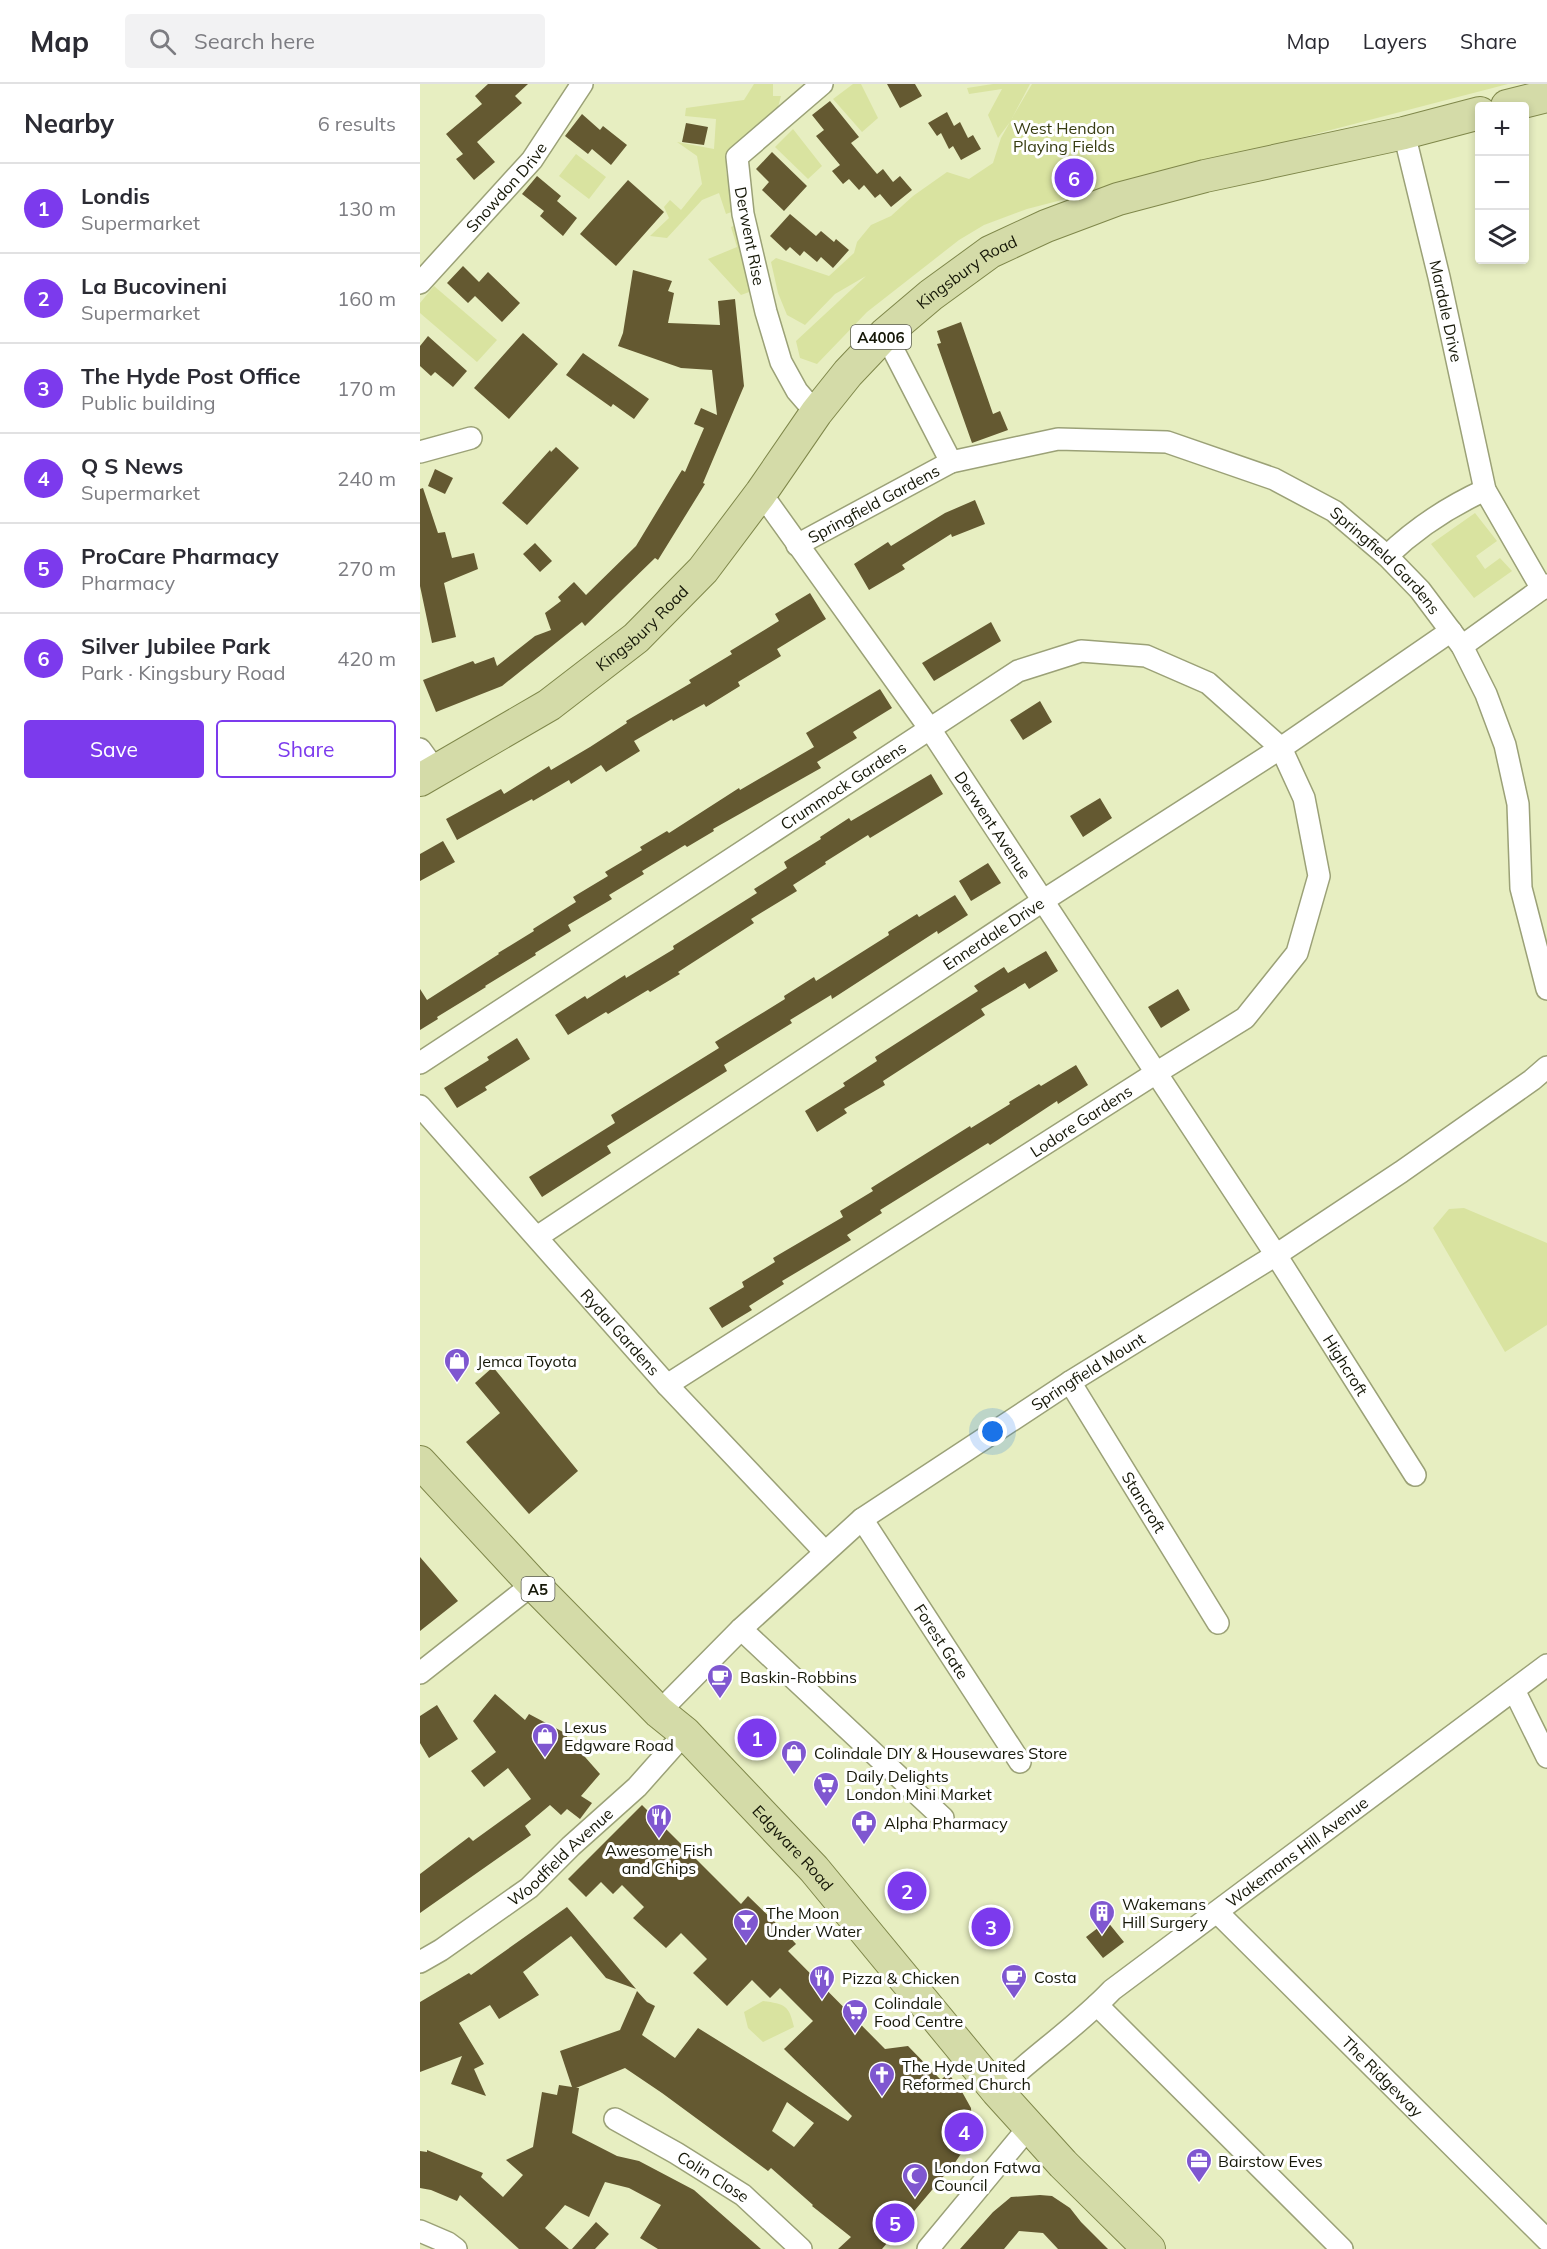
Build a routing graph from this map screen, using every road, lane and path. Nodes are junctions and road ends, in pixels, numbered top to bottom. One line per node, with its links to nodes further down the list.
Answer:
1 (582, 84): 7 (street, Snowdon Drive)
2 (822, 84): 9 (street, Derwent Rise)
3 (1547, 96): 4 (main road)
4 (1523, 102)
5 (1475, 115): 6 (main road, Kingsbury Road / A4006)
6 (1404, 133): 8 (main road, Kingsbury Road / A4006); 13 (street, Mardale Drive)
7 (420, 283)
8 (885, 334): 9 (main road, Kingsbury Road / A4006); 12 (street, Springfield Gardens)
9 (816, 413): 14 (main road, Kingsbury Road / A4006)
10 (471, 438): 11 (street)
11 (420, 452)
12 (951, 462): 15 (street, Springfield Gardens); 16 (street, Springfield Gardens)
13 (1485, 490): 16 (street); 17 (street, Mardale Drive)
14 (761, 493): 15 (street, Derwent Avenue); 21 (main road, Kingsbury Road / A4006)
15 (797, 545): 19 (street, Derwent Avenue)
16 (1387, 556): 18 (street, Springfield Gardens)
17 (1545, 587): 18 (street, Ennerdale Drive)
18 (1457, 638): 20 (street, Ennerdale Drive); 23 (street, Springfield Gardens)
19 (930, 729): 20 (street, Crummock Gardens); 22 (street, Derwent Avenue); 24 (street, Crummock Gardens)
20 (1281, 748): 22 (street, Ennerdale Drive); 26 (street, Lodore Gardens)
21 (425, 766)
22 (1044, 900): 26 (street, Derwent Avenue); 28 (street, Ennerdale Drive)
23 (1547, 990)
24 (420, 1064)
25 (1547, 1067): 29 (street, Springfield Mount)
26 (1156, 1073): 29 (street, Derwent Avenue); 31 (street, Lodore Gardens)
27 (420, 1106): 28 (street, Rydal Gardens)
28 (537, 1237): 31 (street, Rydal Gardens)
29 (1276, 1255): 30 (street, Springfield Mount); 33 (street, Highcroft)
30 (1070, 1382): 34 (street, Springfield Mount); 37 (street, Stancroft)
31 (667, 1385): 35 (street, Rydal Gardens)
32 (420, 1462): 36 (main road, Edgware Road / A5)
33 (1414, 1475)
34 (862, 1519): 35 (street, Springfield Mount); 45 (street, Forest Gate)
35 (825, 1552): 38 (street, Springfield Mount)
36 (533, 1584): 40 (street); 42 (main road, Edgware Road / A5)
37 (1218, 1623)
38 (741, 1629): 42 (street, Springfield Mount); 46 (street)
39 (1547, 1665): 41 (street, Wakemans Hill Avenue)
40 (420, 1673)
41 (1514, 1690): 44 (street); 47 (street, Wakemans Hill Avenue)
42 (659, 1712): 43 (main road, Edgware Road / A5)
43 (685, 1733): 48 (street, Woodfield Avenue); 50 (main road, Edgware Road / A5)
44 (1547, 1756)
45 (1020, 1762)
46 (943, 1818)
47 (1218, 1912): 49 (street, Wakemans Hill Avenue); 54 (street, The Ridgeway)
48 (420, 1962)
49 (1097, 2005): 50 (street, Wakemans Hill Avenue); 59 (street)
50 (997, 2091): 52 (main road, Edgware Road / A5)
51 (615, 2119): 56 (street, Colin Close)
52 (1029, 2127): 57 (street); 58 (main road, Edgware Road / A5)
53 (420, 2231): 55 (street)
54 (1547, 2240)
55 (456, 2249)
56 (801, 2249)
57 (928, 2249)
58 (1149, 2249)
59 (1342, 2249)

